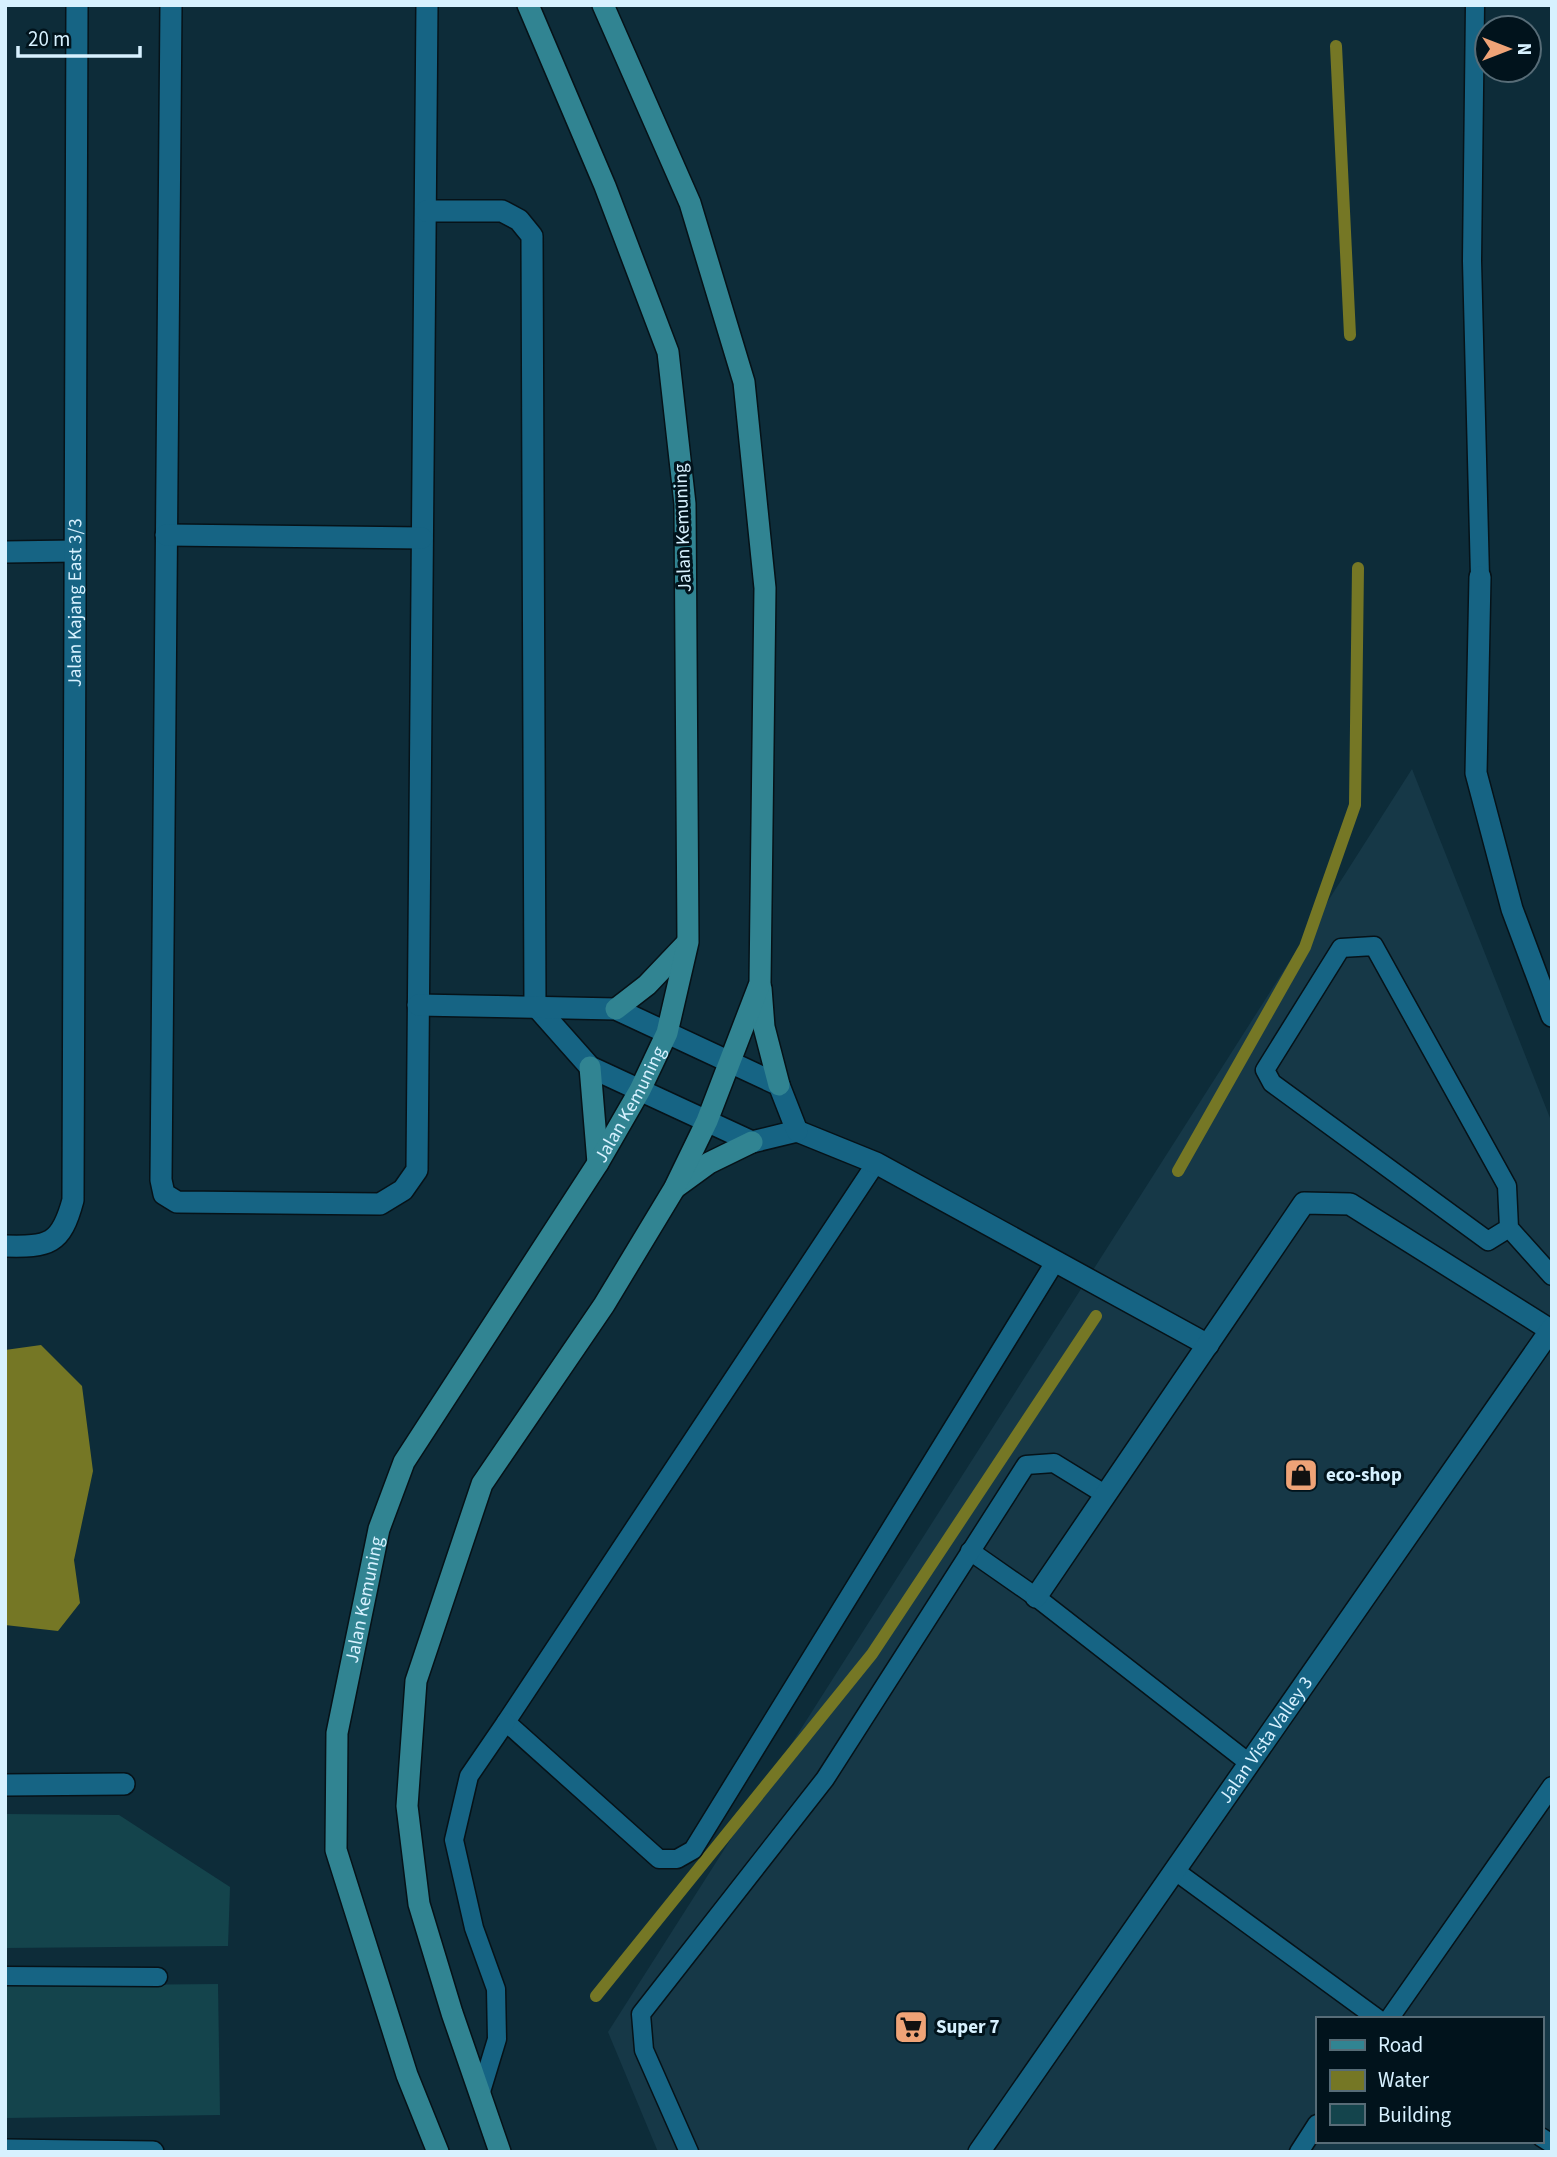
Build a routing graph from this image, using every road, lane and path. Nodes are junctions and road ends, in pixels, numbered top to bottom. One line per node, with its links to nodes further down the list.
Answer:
1 (76, 5): 10 (street, Jalan Kajang East 3/3)
2 (171, 5): 8 (street)
3 (427, 5): 7 (street)
4 (528, 5): 13 (street, Jalan Kemuning)
5 (603, 5): 14 (street)
6 (1475, 5): 12 (lane)
7 (426, 211): 9 (street); 16 (street)
8 (166, 535): 9 (street); 15 (street)
9 (422, 538): 15 (street)
10 (75, 551): 11 (street); 31 (street, Jalan Kajang East 3/3)
11 (5, 552)
12 (1480, 577): 18 (street)
13 (688, 942): 17 (street); 19 (street, Jalan Kemuning)
14 (760, 983): 20 (street); 22 (street)
15 (418, 1005): 16 (street)
16 (536, 1005): 17 (street); 21 (street)
17 (616, 1009): 19 (street)
18 (1552, 1016)
19 (667, 1033): 20 (street); 23 (street, Jalan Kemuning)
20 (731, 1062): 22 (street); 24 (street)
21 (590, 1066): 23 (street); 27 (street)
22 (779, 1085): 25 (street)
23 (640, 1090): 24 (street); 27 (street, Jalan Kemuning)
24 (706, 1121): 26 (street); 29 (street)
25 (797, 1131): 26 (street); 28 (street)
26 (752, 1142): 29 (street)
27 (598, 1163): 53 (street, Jalan Kemuning)
28 (876, 1163): 32 (street); 39 (lane)
29 (674, 1189): 49 (street)
30 (1509, 1228): 30 (lane); 33 (lane)
31 (5, 1246)
32 (1055, 1262): 35 (street); 39 (lane)
33 (1552, 1276)
34 (1551, 1330): 35 (street); 40 (street, Jalan Vista Valley 3)
35 (1208, 1345): 36 (street)
36 (1106, 1495): 37 (lane); 38 (street)
37 (970, 1551): 38 (lane); 55 (lane)
38 (1037, 1597): 40 (lane)
39 (506, 1722): 49 (lane)
40 (1249, 1763): 44 (street, Jalan Vista Valley 3)
41 (124, 1784): 42 (street)
42 (5, 1785)
43 (1552, 1786): 48 (lane)
44 (1174, 1870): 47 (lane); 56 (street, Jalan Vista Valley 3)
45 (5, 1976): 46 (lane)
46 (158, 1977)
47 (1375, 2017)
48 (1390, 2017)
49 (480, 2095): 54 (street)
50 (1316, 2126): 57 (lane)
51 (5, 2150): 52 (street)
52 (153, 2152)
53 (438, 2152)
54 (500, 2152)
55 (689, 2152)
56 (979, 2152)
57 (1299, 2152)

